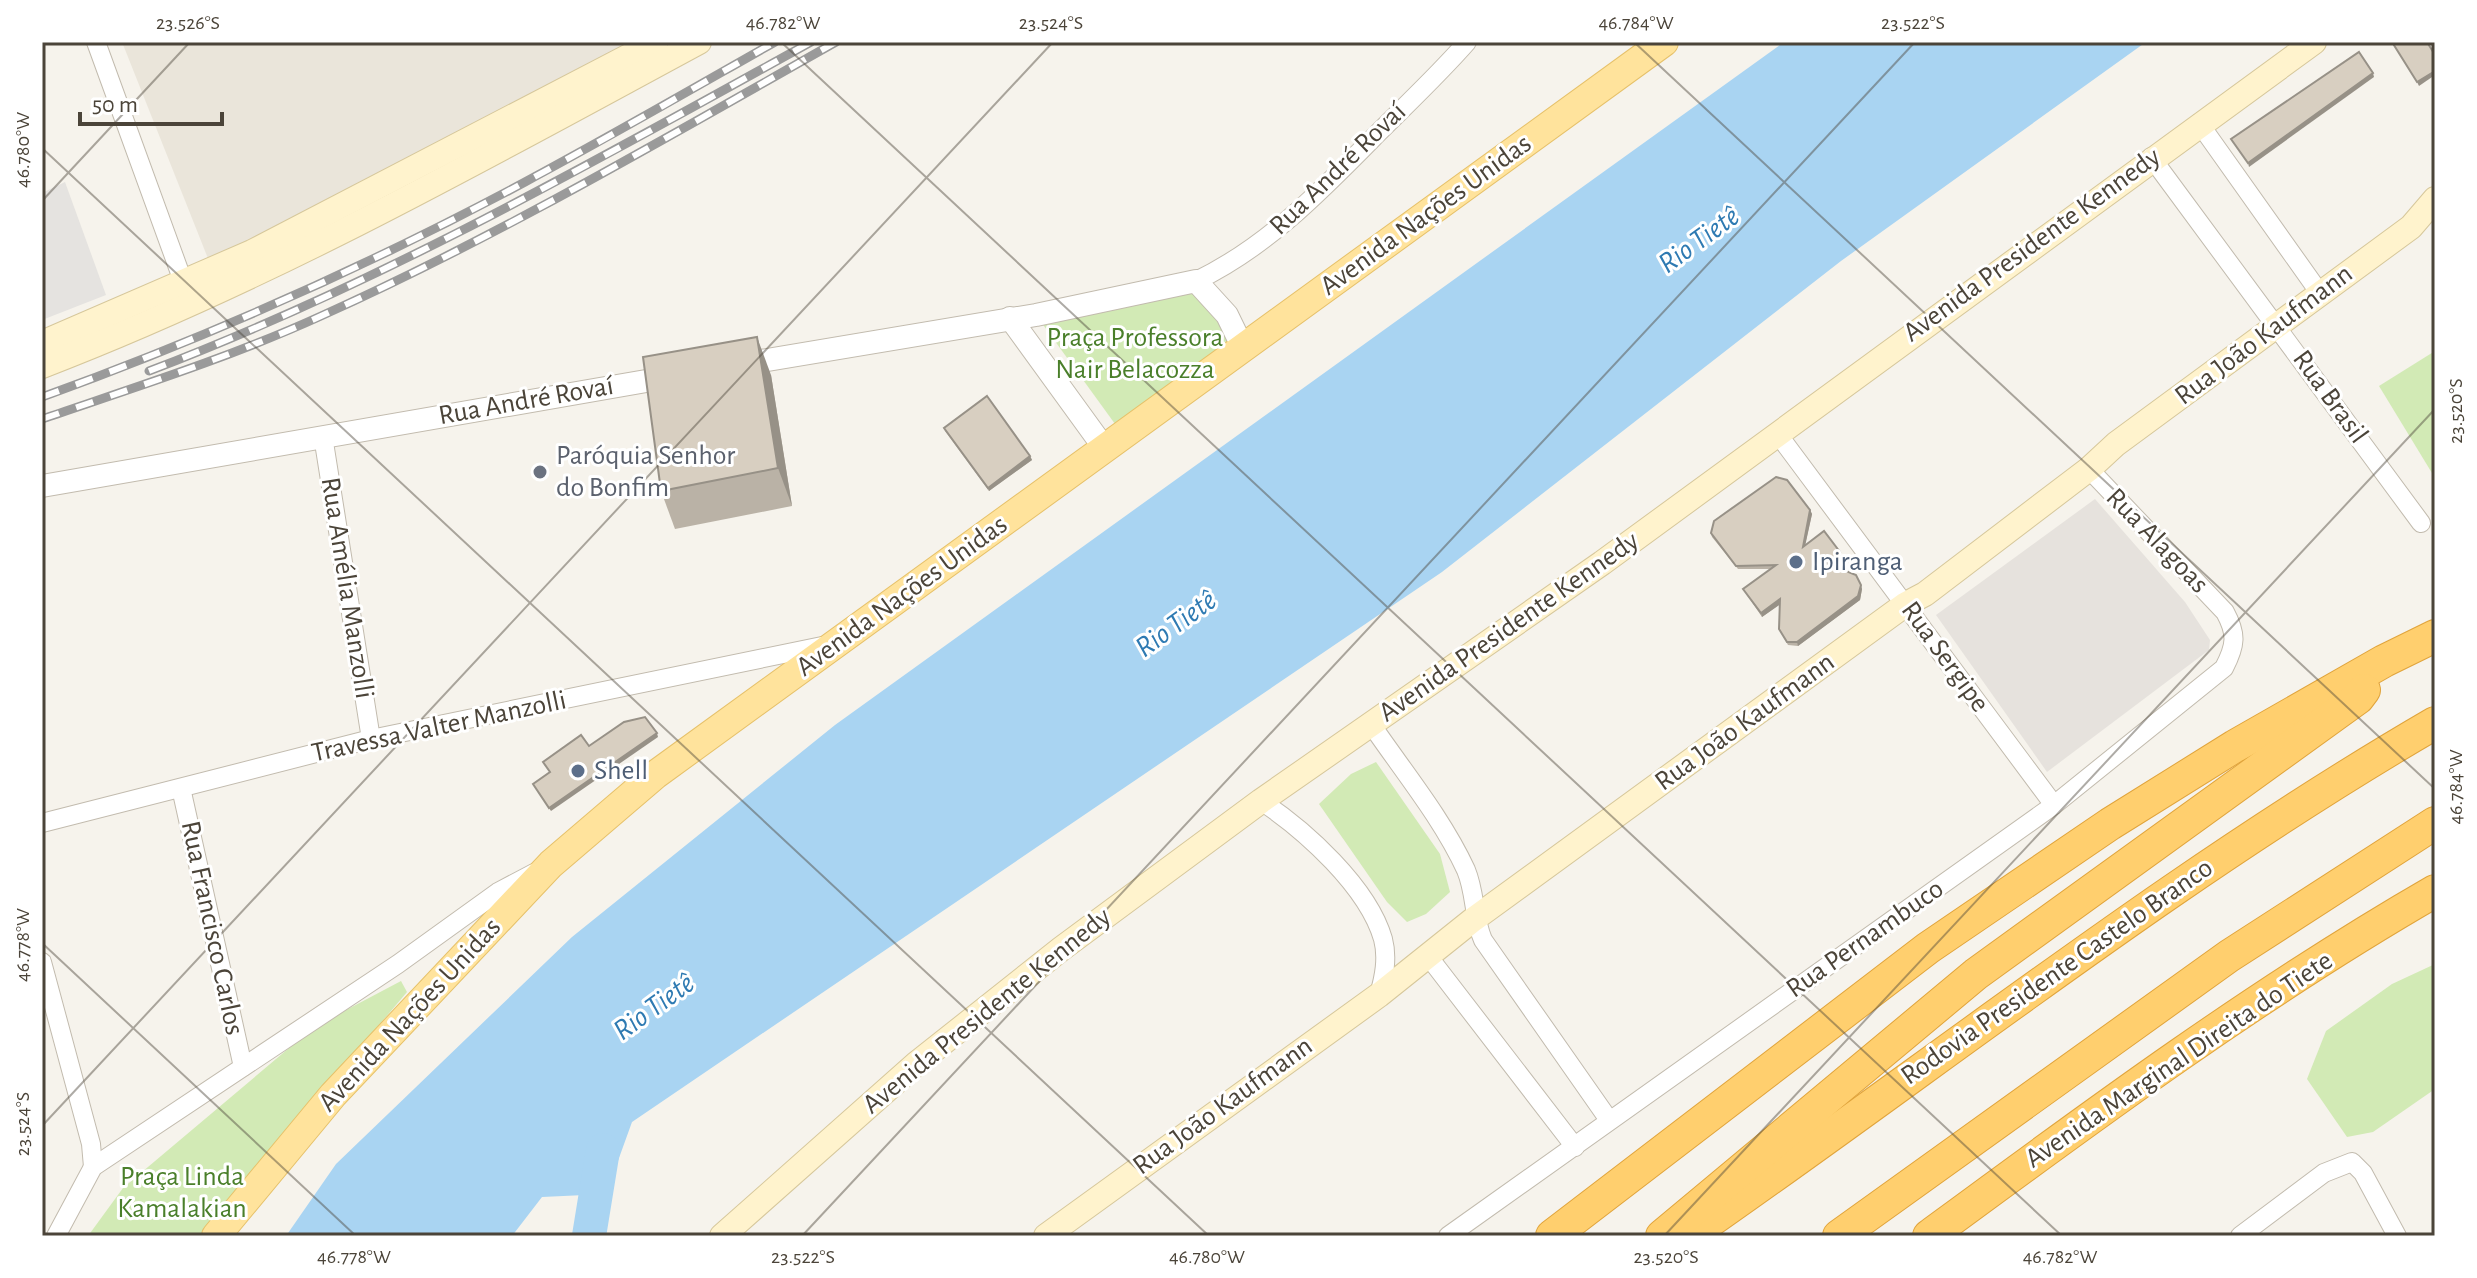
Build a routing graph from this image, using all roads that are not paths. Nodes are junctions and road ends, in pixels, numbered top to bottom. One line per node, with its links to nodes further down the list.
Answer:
1 (96, 42): 12 (street)
2 (656, 42): 12 (main road)
3 (699, 42): 12 (main road)
4 (1467, 42): 10 (street, Rua André Rovaí)
5 (1664, 42): 16 (main road, Avenida Nações Unidas)
6 (2314, 42): 7 (main road, Avenida Presidente Kennedy)
7 (2199, 123): 8 (main road, Avenida Presidente Kennedy); 11 (street)
8 (2151, 157): 14 (street, Rua Brasil); 20 (main road, Avenida Presidente Kennedy)
9 (2435, 199): 11 (main road, Rua João Kaufmann)
10 (1196, 281): 13 (street, Rua André Rovaí); 16 (street)
11 (2319, 292): 14 (main road, Rua João Kaufmann)
12 (188, 294): 15 (main road); 17 (main road)
13 (1010, 318): 18 (street, Rua André Rovaí); 22 (street)
14 (2276, 325): 23 (main road, Rua João Kaufmann); 25 (street, Rua Brasil)
15 (42, 343)
16 (1243, 348): 22 (main road, Avenida Nações Unidas)
17 (42, 366)
18 (721, 368)
19 (691, 373): 21 (street, Rua André Rovaí)
20 (1777, 433): 26 (street, Rua Sergipe); 32 (main road, Avenida Presidente Kennedy)
21 (323, 436): 24 (street, Rua André Rovaí); 33 (street, Rua Amélia Manzolli)
22 (1105, 449): 29 (main road, Avenida Nações Unidas)
23 (2089, 469): 26 (main road, Rua João Kaufmann); 27 (street, Rua Alagoas)
24 (42, 486)
25 (2421, 523)
26 (1906, 604): 36 (street, Rua Sergipe); 41 (main road, Rua João Kaufmann)
27 (2225, 612): 36 (street, Rua Pernambuco)
28 (2435, 636): 30 (highway)
29 (838, 642): 33 (street, Travessa Valter Manzolli); 39 (main road, Avenida Nações Unidas)
30 (2384, 661): 55 (highway); 56 (highway)
31 (2435, 723): 57 (highway, Rodovia Presidente Castelo Branco)
32 (1371, 724): 35 (main road, Avenida Presidente Kennedy); 41 (street)
33 (371, 739): 34 (street, Travessa Valter Manzolli)
34 (181, 788): 37 (street, Travessa Valter Manzolli); 46 (street, Rua Francisco Carlos)
35 (1261, 801): 45 (street); 53 (main road, Avenida Presidente Kennedy)
36 (2054, 805): 47 (street, Rua Pernambuco)
37 (42, 823)
38 (2435, 823): 58 (highway)
39 (551, 864): 46 (street); 52 (main road, Avenida Nações Unidas)
40 (2435, 891): 59 (highway, Avenida Marginal Direita do Tiete)
41 (1474, 919): 42 (main road, Rua João Kaufmann); 47 (street)
42 (1428, 956): 45 (main road, Rua João Kaufmann); 48 (street)
43 (42, 962): 44 (street)
44 (45, 993): 49 (street)
45 (1379, 995): 50 (main road, Rua João Kaufmann)
46 (243, 1067): 49 (street)
47 (1609, 1120): 48 (street, Rua Pernambuco)
48 (1575, 1147): 54 (street, Rua Pernambuco)
49 (93, 1167): 51 (street)
50 (1061, 1231)
51 (56, 1236)
52 (216, 1236)
53 (722, 1236)
54 (1448, 1236)
55 (1552, 1236)
56 (1662, 1236)
57 (1688, 1236)
58 (1839, 1236)
59 (1929, 1236)
60 (2240, 1236): 61 (street)
61 (2397, 1236)

